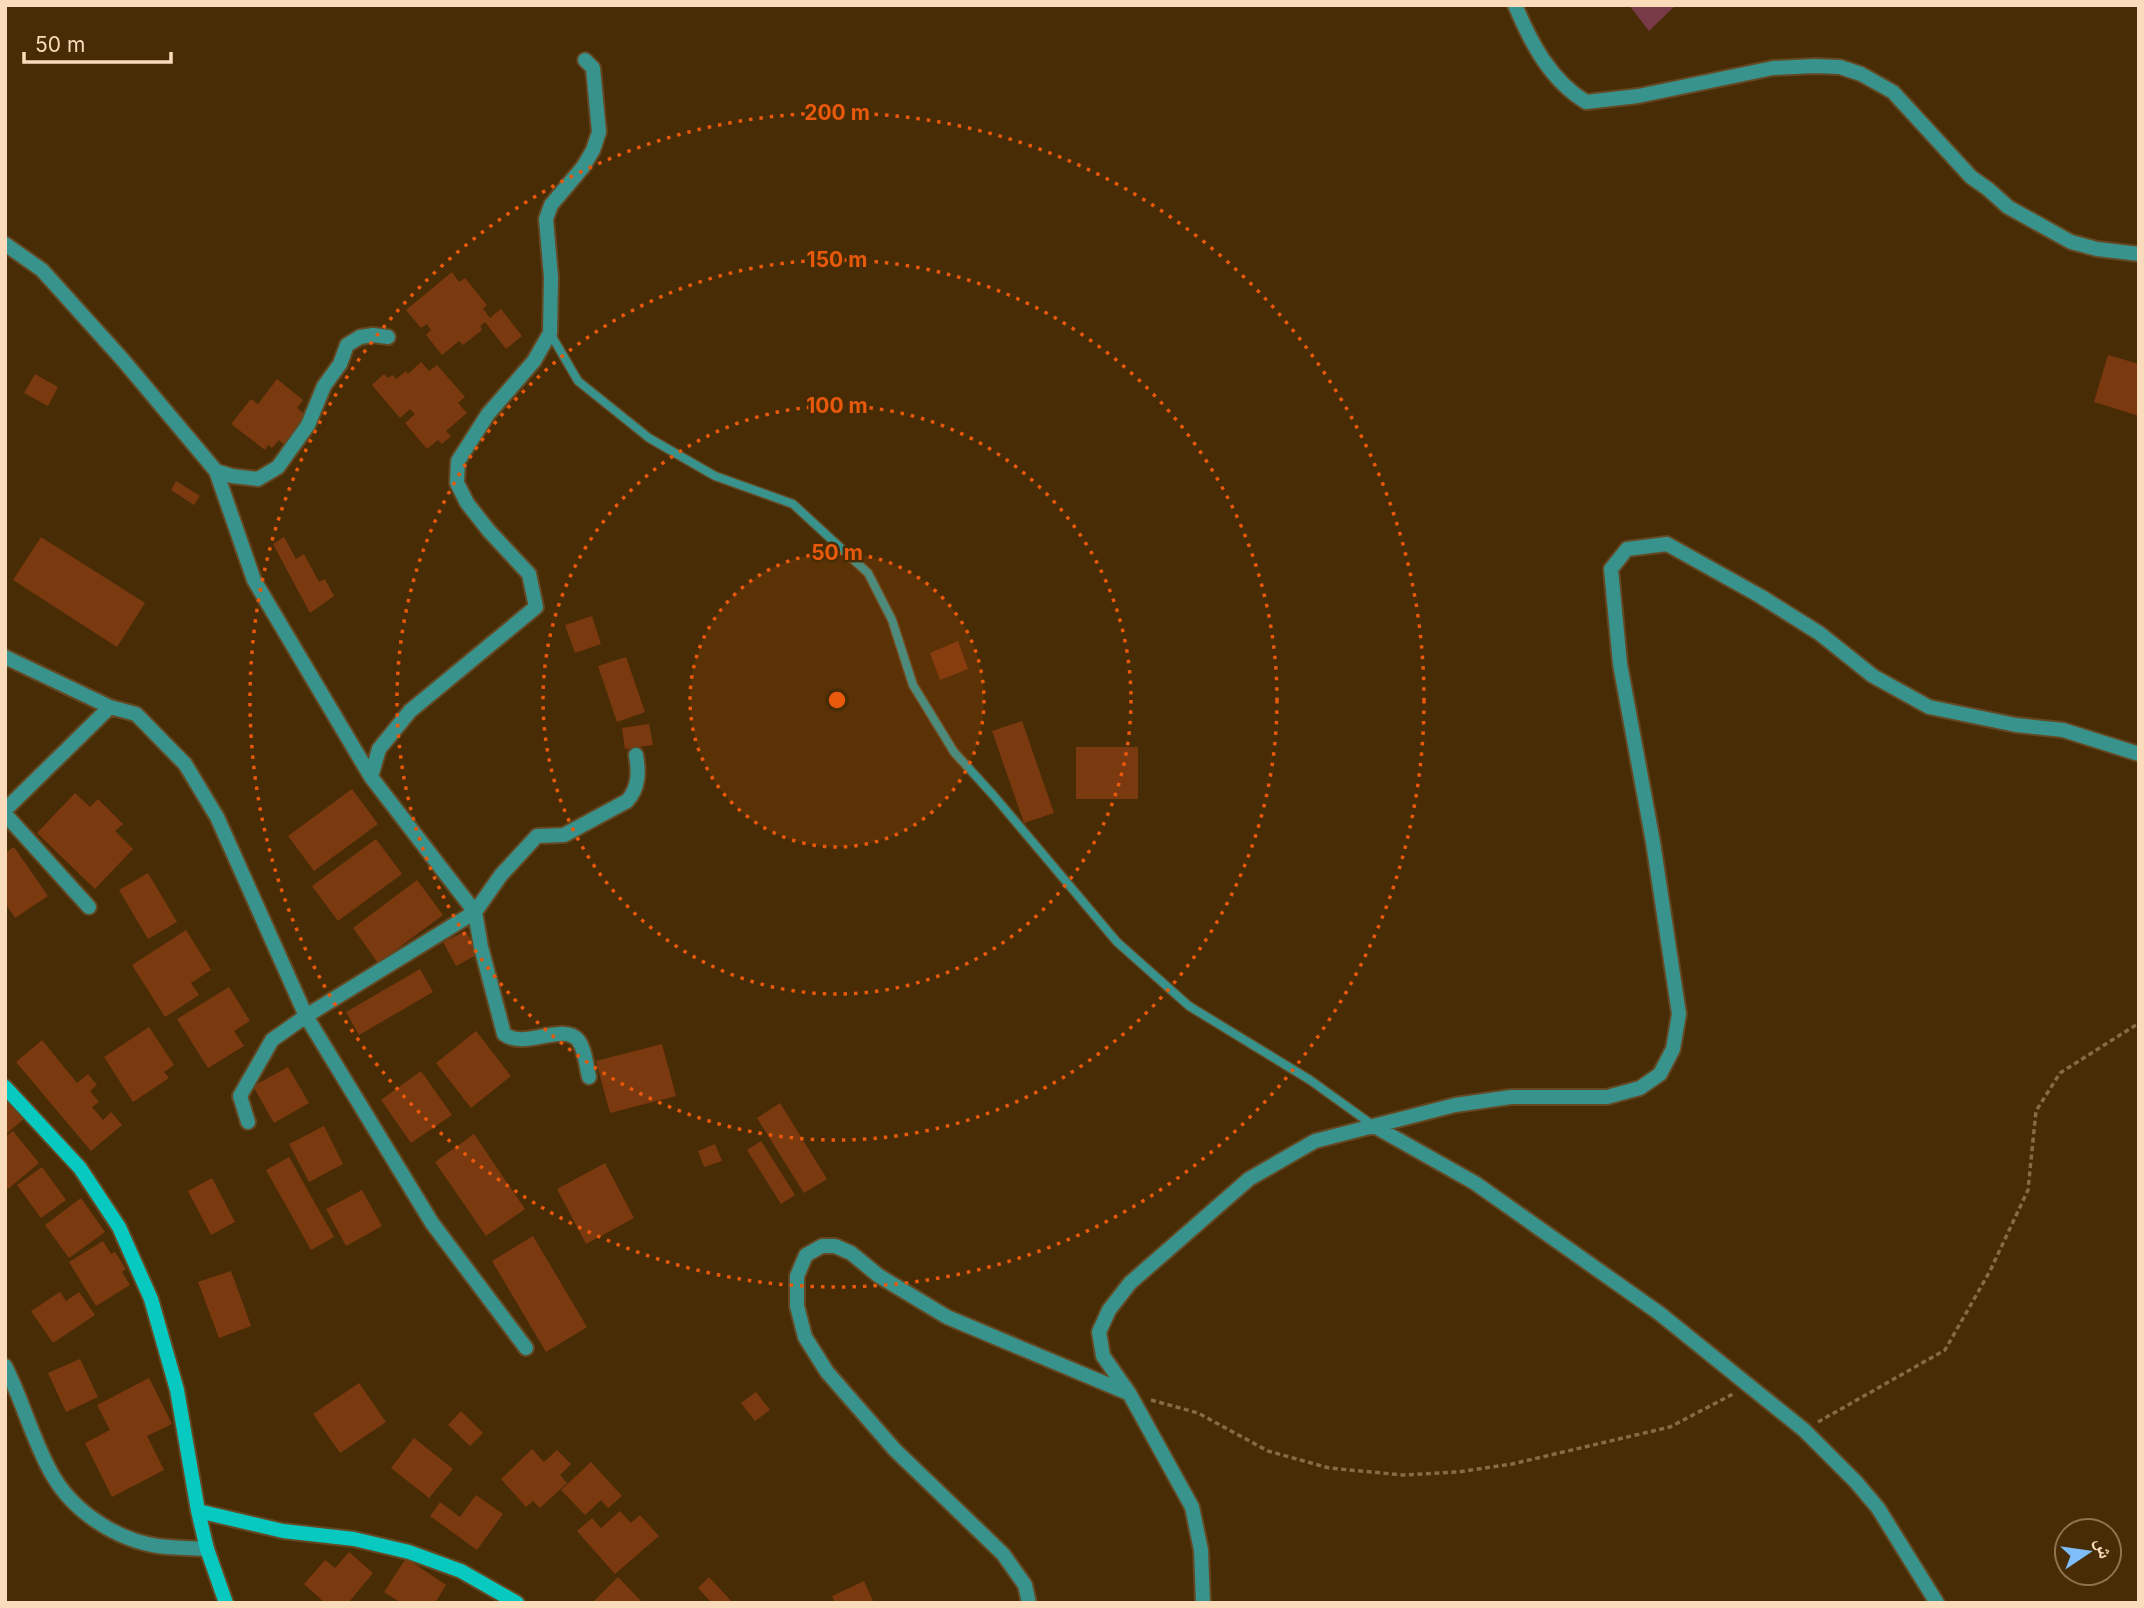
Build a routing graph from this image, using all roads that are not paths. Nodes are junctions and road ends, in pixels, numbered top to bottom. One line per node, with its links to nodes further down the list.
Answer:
1 (1515, 5): 4 (street)
2 (585, 60): 5 (street)
3 (5, 244): 7 (street)
4 (2139, 254)
5 (550, 333): 12 (street); 20 (lane)
6 (388, 337): 7 (street)
7 (216, 471): 12 (street)
8 (5, 657): 9 (street)
9 (110, 707): 13 (street); 16 (street)
10 (2139, 754): 20 (street)
11 (636, 755): 15 (street)
12 (371, 778): 15 (street)
13 (5, 812): 14 (street)
14 (89, 907)
15 (475, 912): 16 (street); 17 (street)
16 (306, 1016): 19 (street); 21 (street)
17 (589, 1077)
18 (5, 1087): 24 (main road)
19 (248, 1122)
20 (1374, 1125): 23 (street); 30 (street)
21 (526, 1348)
22 (5, 1366): 25 (street)
23 (1129, 1394): 28 (street); 29 (street)
24 (198, 1511): 25 (main road); 27 (main road)
25 (207, 1549): 26 (main road)
26 (226, 1603)
27 (517, 1603)
28 (1029, 1603)
29 (1203, 1603)
30 (1937, 1603)

